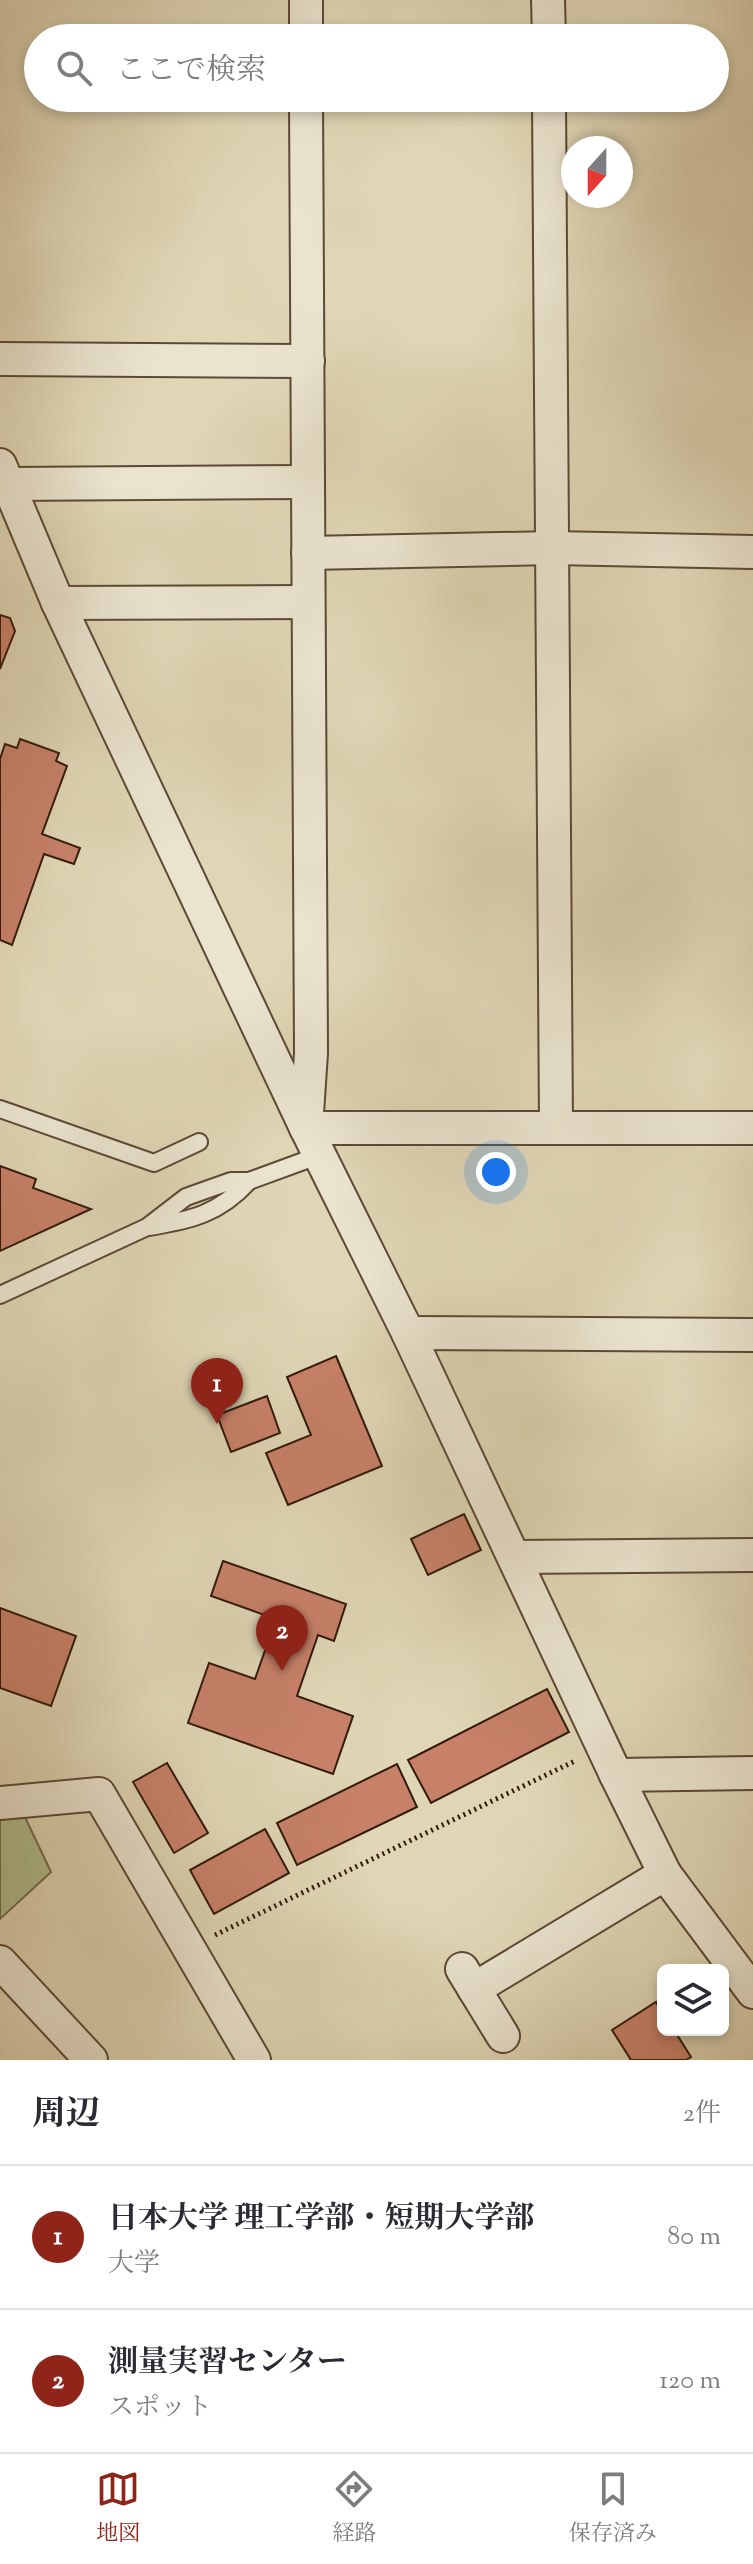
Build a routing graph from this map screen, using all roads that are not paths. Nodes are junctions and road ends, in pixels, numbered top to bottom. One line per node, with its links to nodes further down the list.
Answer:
1 (306, 0): 3 (street)
2 (548, 0): 4 (street)
3 (306, 24)
4 (549, 24)
5 (306, 112): 8 (street)
6 (549, 112): 11 (street)
7 (0, 359): 8 (street)
8 (308, 361): 10 (street)
9 (4, 475): 10 (street); 15 (street)
10 (308, 482): 13 (street)
11 (553, 548): 12 (street); 13 (street); 17 (street)
12 (753, 552)
13 (308, 553): 14 (street)
14 (308, 602): 15 (street); 19 (street)
15 (58, 603): 19 (street)
16 (0, 1109): 20 (lane)
17 (556, 1126): 18 (street); 19 (street)
18 (753, 1128)
19 (313, 1141): 21 (lane); 24 (street)
20 (199, 1142)
21 (249, 1181): 22 (lane); 22 (lane)
22 (147, 1227): 23 (lane)
23 (0, 1295)
24 (408, 1333): 25 (street); 27 (street)
25 (753, 1335)
26 (753, 1555): 27 (street)
27 (514, 1557): 28 (street)
28 (609, 1761): 29 (street); 31 (street)
29 (753, 1773)
30 (0, 1803): 36 (street)
31 (665, 1874): 33 (street); 34 (street)
32 (0, 1962): 35 (street)
33 (753, 1992)
34 (503, 2036)
35 (91, 2060)
36 (254, 2060)

